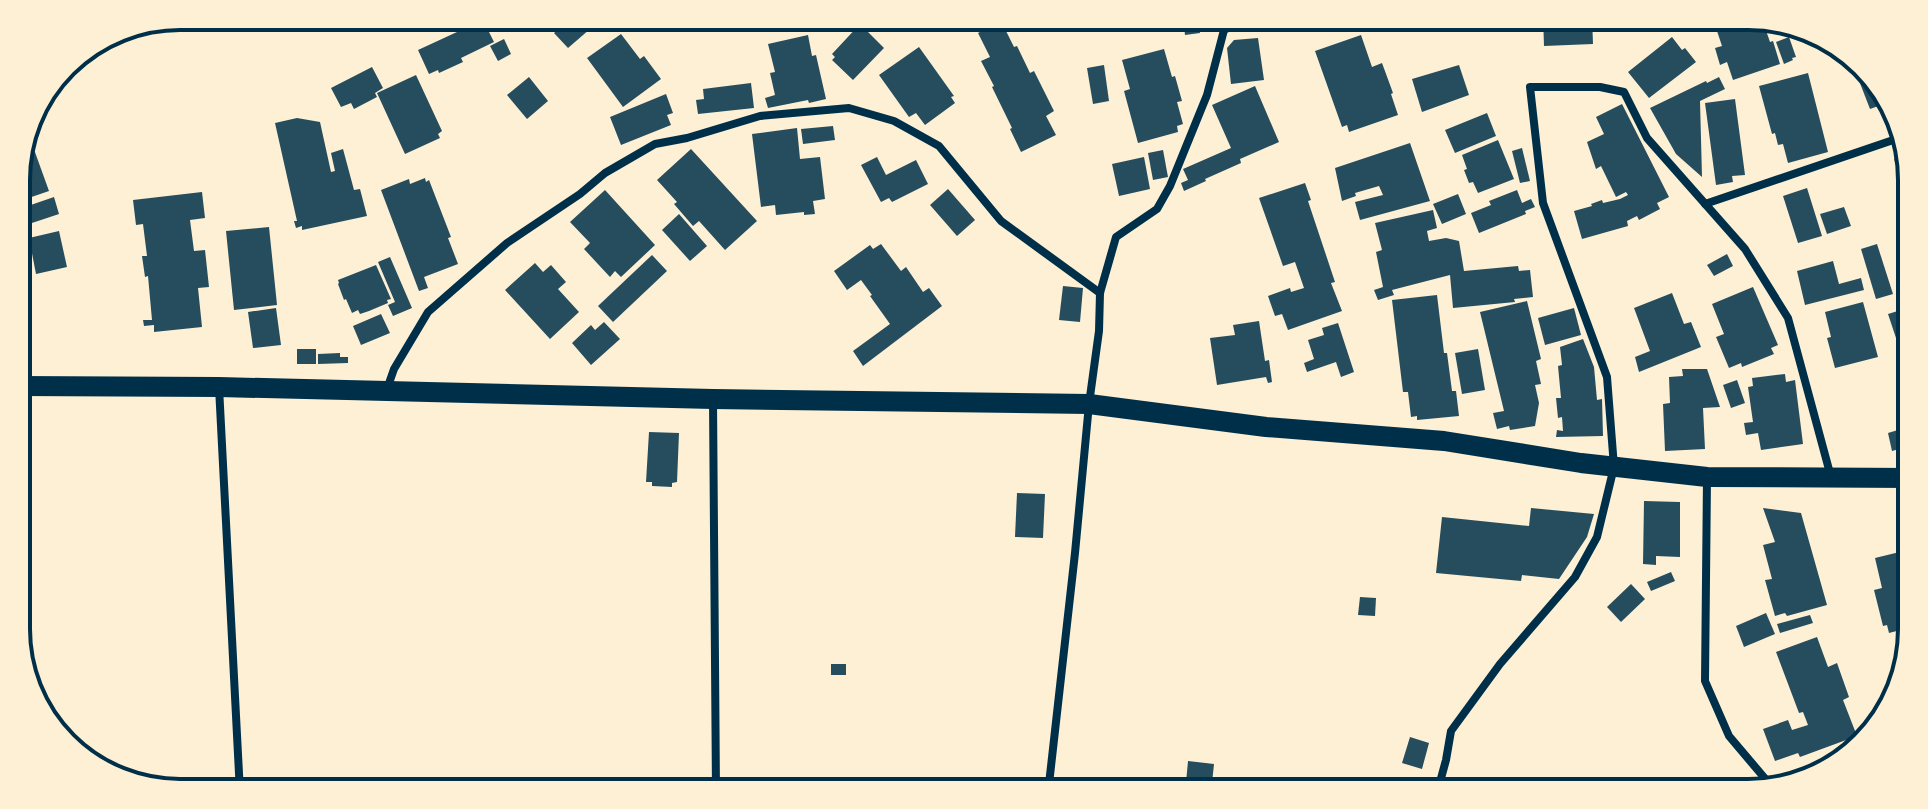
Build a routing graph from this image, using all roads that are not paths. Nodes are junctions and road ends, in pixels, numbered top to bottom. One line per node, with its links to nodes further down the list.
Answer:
1 (1224, 30): 4 (street)
2 (1893, 140): 3 (street)
3 (1705, 204): 10 (street); 12 (street)
4 (1100, 293): 7 (street); 9 (street)
5 (30, 386): 6 (main road)
6 (219, 387): 7 (main road); 15 (street)
7 (385, 392): 8 (main road)
8 (713, 399): 9 (main road); 16 (street)
9 (1089, 404): 10 (main road); 17 (street)
10 (1614, 467): 11 (main road); 18 (street)
11 (1707, 477): 12 (main road); 14 (street)
12 (1831, 478): 13 (main road)
13 (1898, 478)
14 (1765, 778)
15 (239, 779)
16 (716, 779)
17 (1050, 779)
18 (1441, 779)

